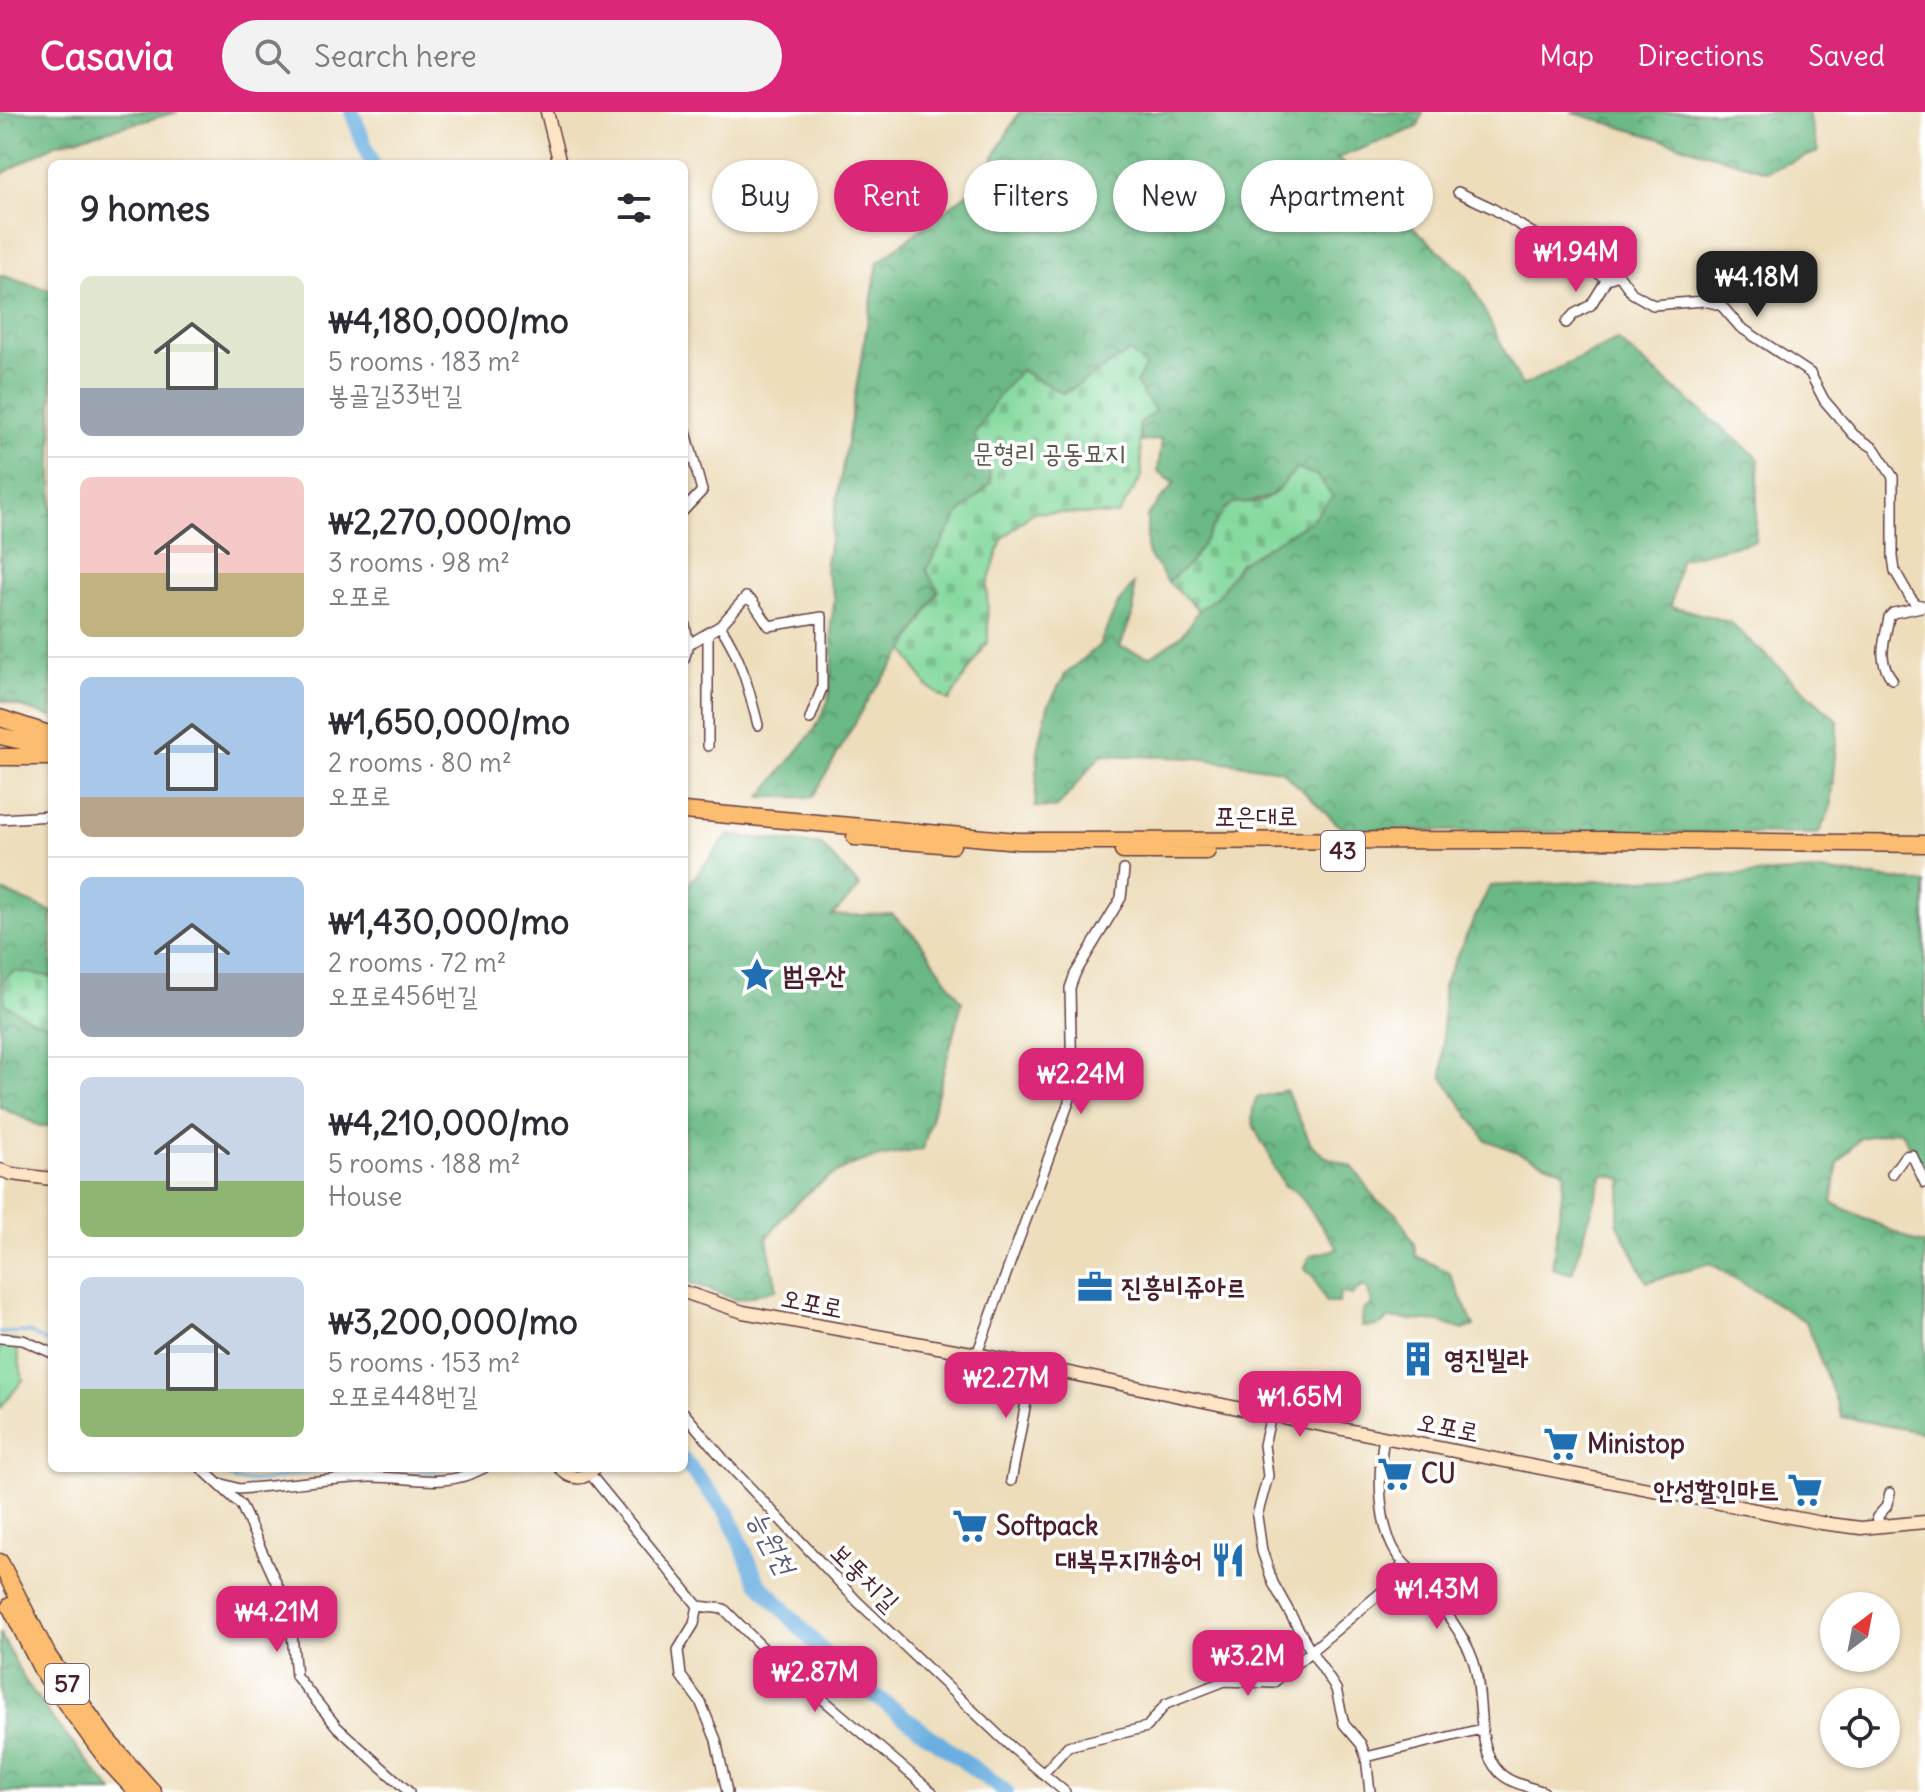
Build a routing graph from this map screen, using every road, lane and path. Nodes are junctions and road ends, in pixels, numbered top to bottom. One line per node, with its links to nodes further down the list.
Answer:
1 (547, 112): 2 (street)
2 (559, 160)
3 (1458, 192): 4 (street)
4 (1607, 279): 5 (street); 8 (street)
5 (1566, 323)
6 (688, 439): 7 (street)
7 (688, 506)
8 (1925, 606): 14 (street)
9 (720, 626): 10 (street); 16 (street); 18 (street)
10 (708, 634): 12 (street); 22 (street)
11 (688, 639): 12 (street)
12 (689, 644): 13 (street)
13 (688, 647)
14 (1892, 679)
15 (0, 718): 19 (highway)
16 (810, 719)
17 (0, 724): 20 (highway)
18 (758, 725)
19 (48, 735)
20 (48, 735)
21 (0, 736): 23 (highway)
22 (708, 746)
23 (48, 747)
24 (0, 757): 25 (highway)
25 (48, 757)
26 (688, 812): 30 (highway, 포은대로 / 43)
27 (48, 816): 28 (street)
28 (0, 819)
29 (688, 821): 30 (highway, 43)
30 (764, 823): 31 (highway, 포은대로 / 43); 32 (highway, 포은대로 / 43)
31 (1925, 844)
32 (1925, 853)
33 (1124, 870): 41 (street)
34 (0, 1170): 36 (street)
35 (1892, 1174): 37 (street)
36 (48, 1178)
37 (1925, 1183)
38 (688, 1293): 41 (street, 오포로)
39 (0, 1338): 40 (street)
40 (48, 1351)
41 (977, 1354): 42 (street, 오포로)
42 (1033, 1366): 43 (street, 오포로); 51 (street)
43 (1271, 1415): 45 (street, 오포로); 60 (street)
44 (688, 1417): 63 (street, 보뚱치길)
45 (1384, 1437): 55 (street, 오포로); 57 (street)
46 (206, 1472): 52 (street)
47 (476, 1472): 52 (street)
48 (566, 1472): 49 (street)
49 (589, 1472)
50 (593, 1472): 59 (street)
51 (1011, 1481)
52 (220, 1483): 66 (street)
53 (1890, 1493): 55 (street)
54 (1925, 1522): 55 (street, 오포로)
55 (1881, 1527)
56 (0, 1562): 65 (highway, 57)
57 (1403, 1563): 60 (street); 61 (street)
58 (0, 1587): 64 (highway, 57)
59 (698, 1606): 67 (street); 68 (street)
60 (1311, 1651): 62 (street); 63 (street)
61 (1481, 1729): 62 (street); 71 (street)
62 (1366, 1757): 70 (street)
63 (1043, 1774): 69 (street, 보뚱치길)
64 (137, 1792)
65 (153, 1792)
66 (409, 1792)
67 (727, 1792)
68 (932, 1792)
69 (1065, 1792)
70 (1370, 1792)
71 (1544, 1792)

